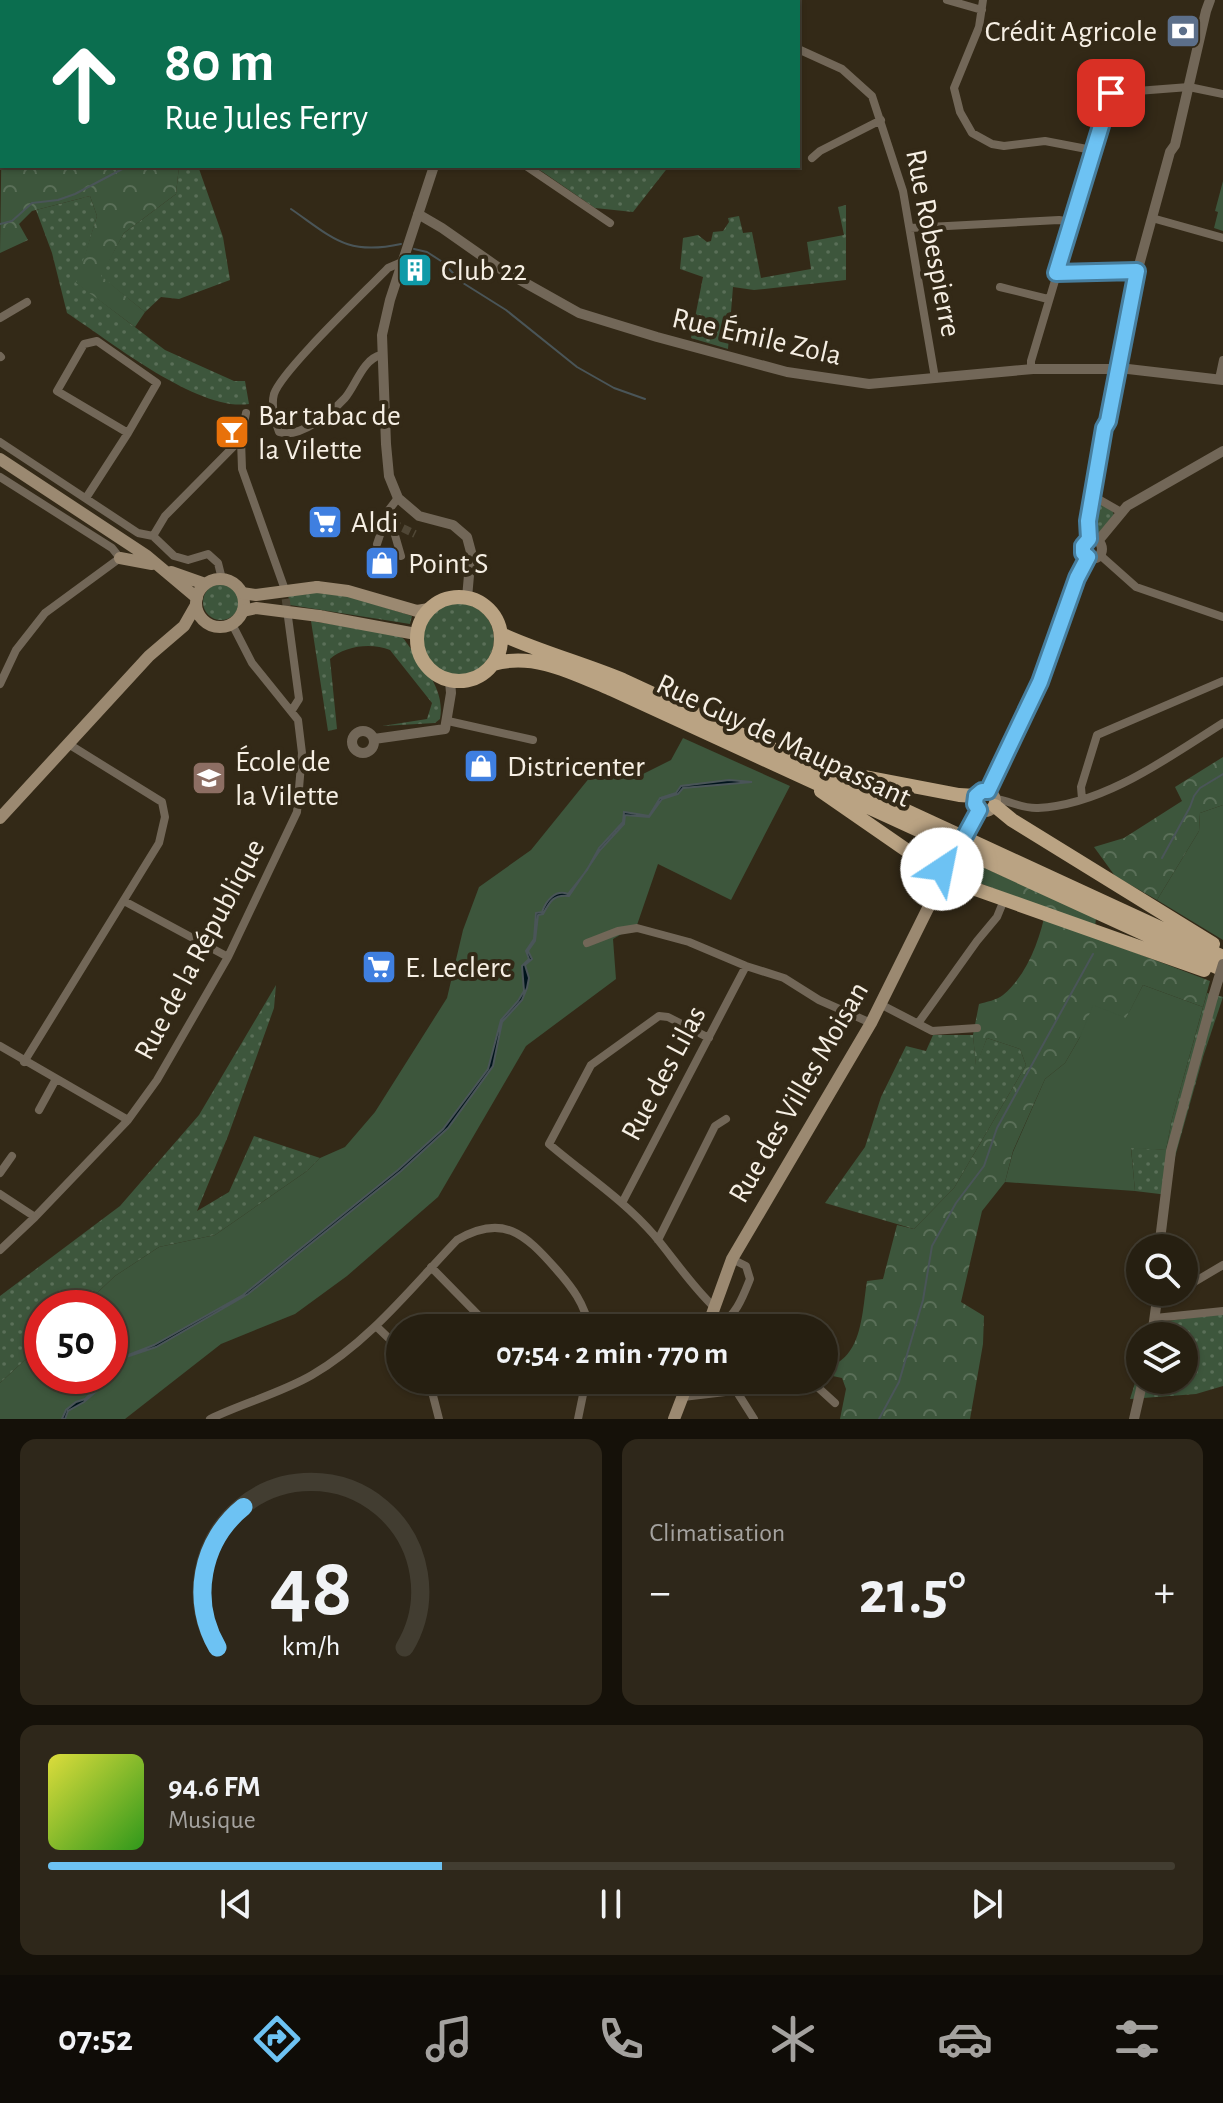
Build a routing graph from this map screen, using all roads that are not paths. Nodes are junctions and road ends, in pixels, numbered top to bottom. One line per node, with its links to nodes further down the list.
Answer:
1 (947, 0): 4 (street)
2 (983, 0): 4 (street)
3 (1210, 0): 6 (street)
4 (982, 10): 9 (street)
5 (800, 50): 8 (street, Rue Robespierre)
6 (1189, 87): 7 (street); 9 (street); 14 (street)
7 (1223, 94)
8 (881, 120): 10 (street); 17 (street, Rue Robespierre)
9 (1092, 150): 15 (street)
10 (812, 158)
11 (433, 168): 13 (street)
12 (529, 168): 16 (street)
13 (418, 214): 19 (street); 30 (street, Rue Émile Zola)
14 (1152, 218): 18 (street); 20 (street)
15 (1071, 222): 17 (street); 21 (street)
16 (610, 223)
17 (910, 228): 30 (street, Rue Robespierre)
18 (1223, 238)
19 (404, 256): 26 (street); 26 (street)
20 (1137, 271): 21 (street); 29 (street)
21 (1056, 273): 23 (street)
22 (1000, 287): 23 (street)
23 (1048, 299): 28 (street)
24 (27, 302): 25 (street)
25 (0, 318)
26 (381, 355): 41 (street)
27 (1223, 360): 31 (street)
28 (1031, 369): 29 (street, Rue Émile Zola); 30 (street, Rue Émile Zola)
29 (1117, 369): 31 (street, Rue Émile Zola); 39 (street)
30 (935, 378)
31 (1221, 380)
32 (246, 413): 34 (street)
33 (128, 433): 33 (street); 40 (street)
34 (241, 439): 44 (street); 54 (street)
35 (0, 442): 40 (street)
36 (1223, 451): 43 (street)
37 (0, 459): 51 (main road)
38 (0, 477): 50 (street)
39 (1093, 496): 43 (street); 45 (street)
40 (86, 498): 44 (street)
41 (398, 498): 42 (street); 56 (street)
42 (388, 511): 46 (street); 48 (street)
43 (1121, 512): 45 (street)
44 (153, 536): 52 (street)
45 (1094, 540): 47 (street); 49 (street)
46 (377, 544)
47 (1100, 555): 49 (street); 61 (street)
48 (401, 556)
49 (1088, 557): 80 (street)
50 (120, 558): 51 (main road); 70 (street)
51 (164, 568): 53 (main road); 57 (main road)
52 (222, 579): 53 (main road); 55 (main road)
53 (205, 584): 57 (main road)
54 (284, 587)
55 (242, 593): 58 (main road, bridge); 59 (main road)
56 (467, 598): 58 (main road); 66 (main road)
57 (196, 601): 62 (main road); 64 (main road)
58 (429, 609): 65 (main road)
59 (243, 611): 63 (main road); 65 (main road, bridge)
60 (288, 617): 71 (street)
61 (1223, 617)
62 (205, 622): 63 (main road); 64 (main road)
63 (232, 624): 71 (street, Rue de la République)
64 (184, 626): 76 (main road)
65 (416, 634): 68 (main road)
66 (501, 634): 67 (main road); 77 (main road, Rue Guy de Maupassant)
67 (493, 664): 68 (main road); 78 (main road, Rue Guy de Maupassant)
68 (450, 681): 72 (street)
69 (1223, 681): 79 (street)
70 (0, 684)
71 (292, 710): 87 (street, Rue de la République)
72 (448, 721): 74 (street); 75 (street)
73 (1223, 723): 79 (street)
74 (374, 739)
75 (533, 740)
76 (70, 745): 81 (main road); 84 (street)
77 (783, 754): 80 (main road); 86 (main road, Rue Guy de Maupassant)
78 (814, 781): 82 (main road); 90 (main road, Rue Guy de Maupassant)
79 (1082, 799): 80 (street)
80 (987, 800): 82 (main road, Rue des Villes Moisan, bridge); 86 (main road)
81 (0, 818)
82 (946, 873): 83 (main road); 92 (main road, Rue des Villes Moisan)
83 (1004, 900): 91 (main road); 93 (street)
84 (124, 901): 87 (street); 98 (street)
85 (587, 943): 89 (street)
86 (1223, 954)
87 (228, 957): 102 (street, Rue de la République)
88 (1223, 964): 108 (street, bridge)
89 (746, 966): 94 (street); 96 (street, Rue des Lilas)
90 (1223, 970)
91 (1223, 977)
92 (880, 1004): 93 (street); 94 (main road, Rue des Villes Moisan)
93 (919, 1022): 95 (street)
94 (871, 1023): 111 (main road, Rue des Villes Moisan)
95 (977, 1028)
96 (709, 1038): 106 (street, Rue des Lilas); 106 (street)
97 (0, 1046): 98 (street)
98 (24, 1062): 99 (street)
99 (56, 1079): 100 (street); 102 (street)
100 (39, 1110)
101 (726, 1119): 109 (street)
102 (128, 1120): 107 (street, Rue de la République)
103 (12, 1156): 104 (street)
104 (0, 1173)
105 (0, 1194): 107 (street)
106 (622, 1203): 109 (street)
107 (35, 1217): 110 (street, Rue de la République)
108 (1161, 1234)
109 (658, 1240): 116 (street)
110 (0, 1250)
111 (732, 1259): 116 (main road, Rue des Villes Moisan); 121 (street)
112 (1223, 1265): 114 (street)
113 (431, 1267): 118 (street); 119 (street); 124 (street)
114 (1198, 1280)
115 (1157, 1306): 122 (street)
116 (714, 1307): 120 (main road, Rue des Villes Moisan)
117 (1223, 1311): 122 (street)
118 (477, 1314)
119 (584, 1314)
120 (712, 1314)
121 (733, 1314)
122 (1155, 1318): 123 (street)
123 (1154, 1322)
124 (376, 1326): 125 (street); 135 (street)
125 (386, 1336)
126 (433, 1394): 138 (street)
127 (583, 1394): 139 (street)
128 (684, 1394): 133 (main road)
129 (715, 1394): 133 (street)
130 (738, 1394): 141 (street)
131 (825, 1394): 134 (street)
132 (1140, 1394): 142 (street)
133 (683, 1397): 140 (main road)
134 (835, 1403)
135 (231, 1408): 136 (street); 137 (street)
136 (210, 1419)
137 (236, 1419)
138 (439, 1419)
139 (578, 1419)
140 (674, 1419)
141 (754, 1419)
142 (1134, 1419)

